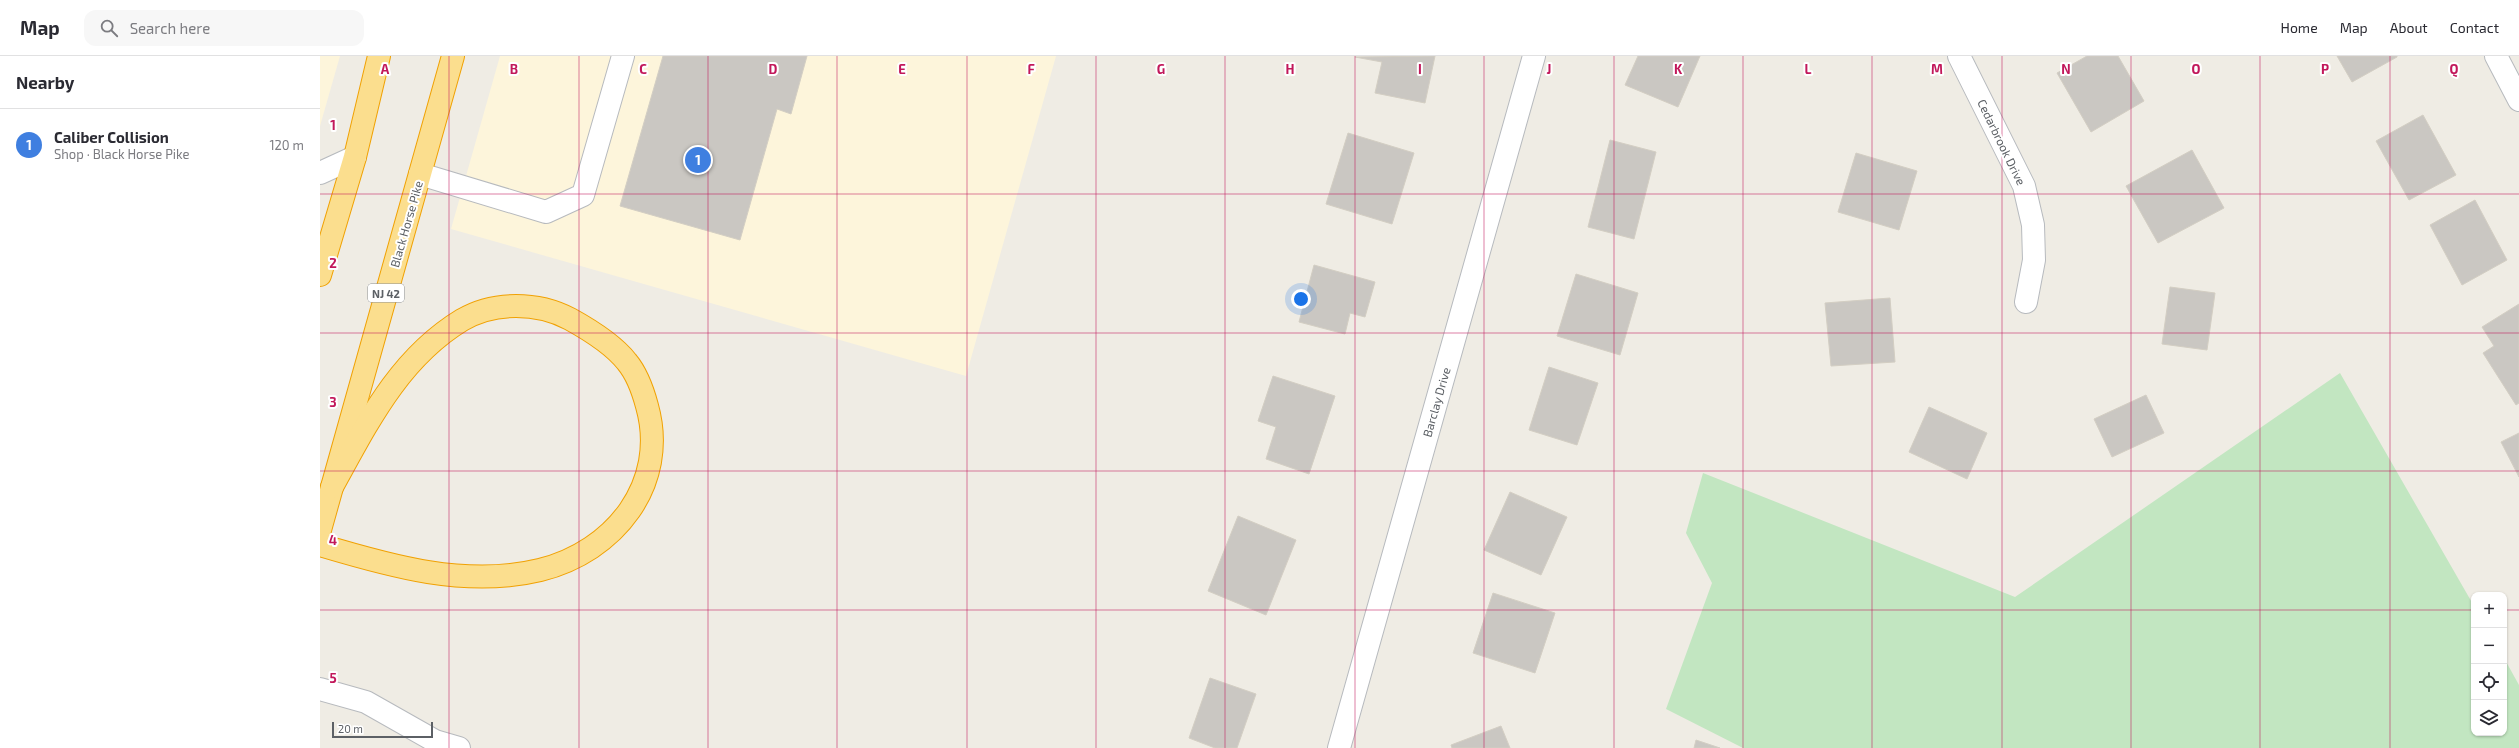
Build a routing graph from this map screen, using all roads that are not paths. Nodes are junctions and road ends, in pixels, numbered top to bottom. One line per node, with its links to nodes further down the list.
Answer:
1 (379, 56): 8 (highway)
2 (453, 56): 10 (highway, Black Horse Pike / NJ 42)
3 (623, 56): 10 (street)
4 (1534, 56): 18 (street, Barclay Drive)
5 (1959, 56): 12 (street, Cedarbrook Drive)
6 (2496, 56): 7 (street)
7 (2519, 100)
8 (355, 157): 9 (street); 11 (highway)
9 (320, 173)
10 (420, 174): 13 (highway, Black Horse Pike / NJ 42)
11 (320, 275)
12 (2026, 302)
13 (332, 488): 14 (highway, Black Horse Pike / NJ 42); 15 (highway)
14 (320, 530)
15 (320, 545)
16 (320, 689): 17 (street)
17 (459, 748)
18 (1339, 748)

